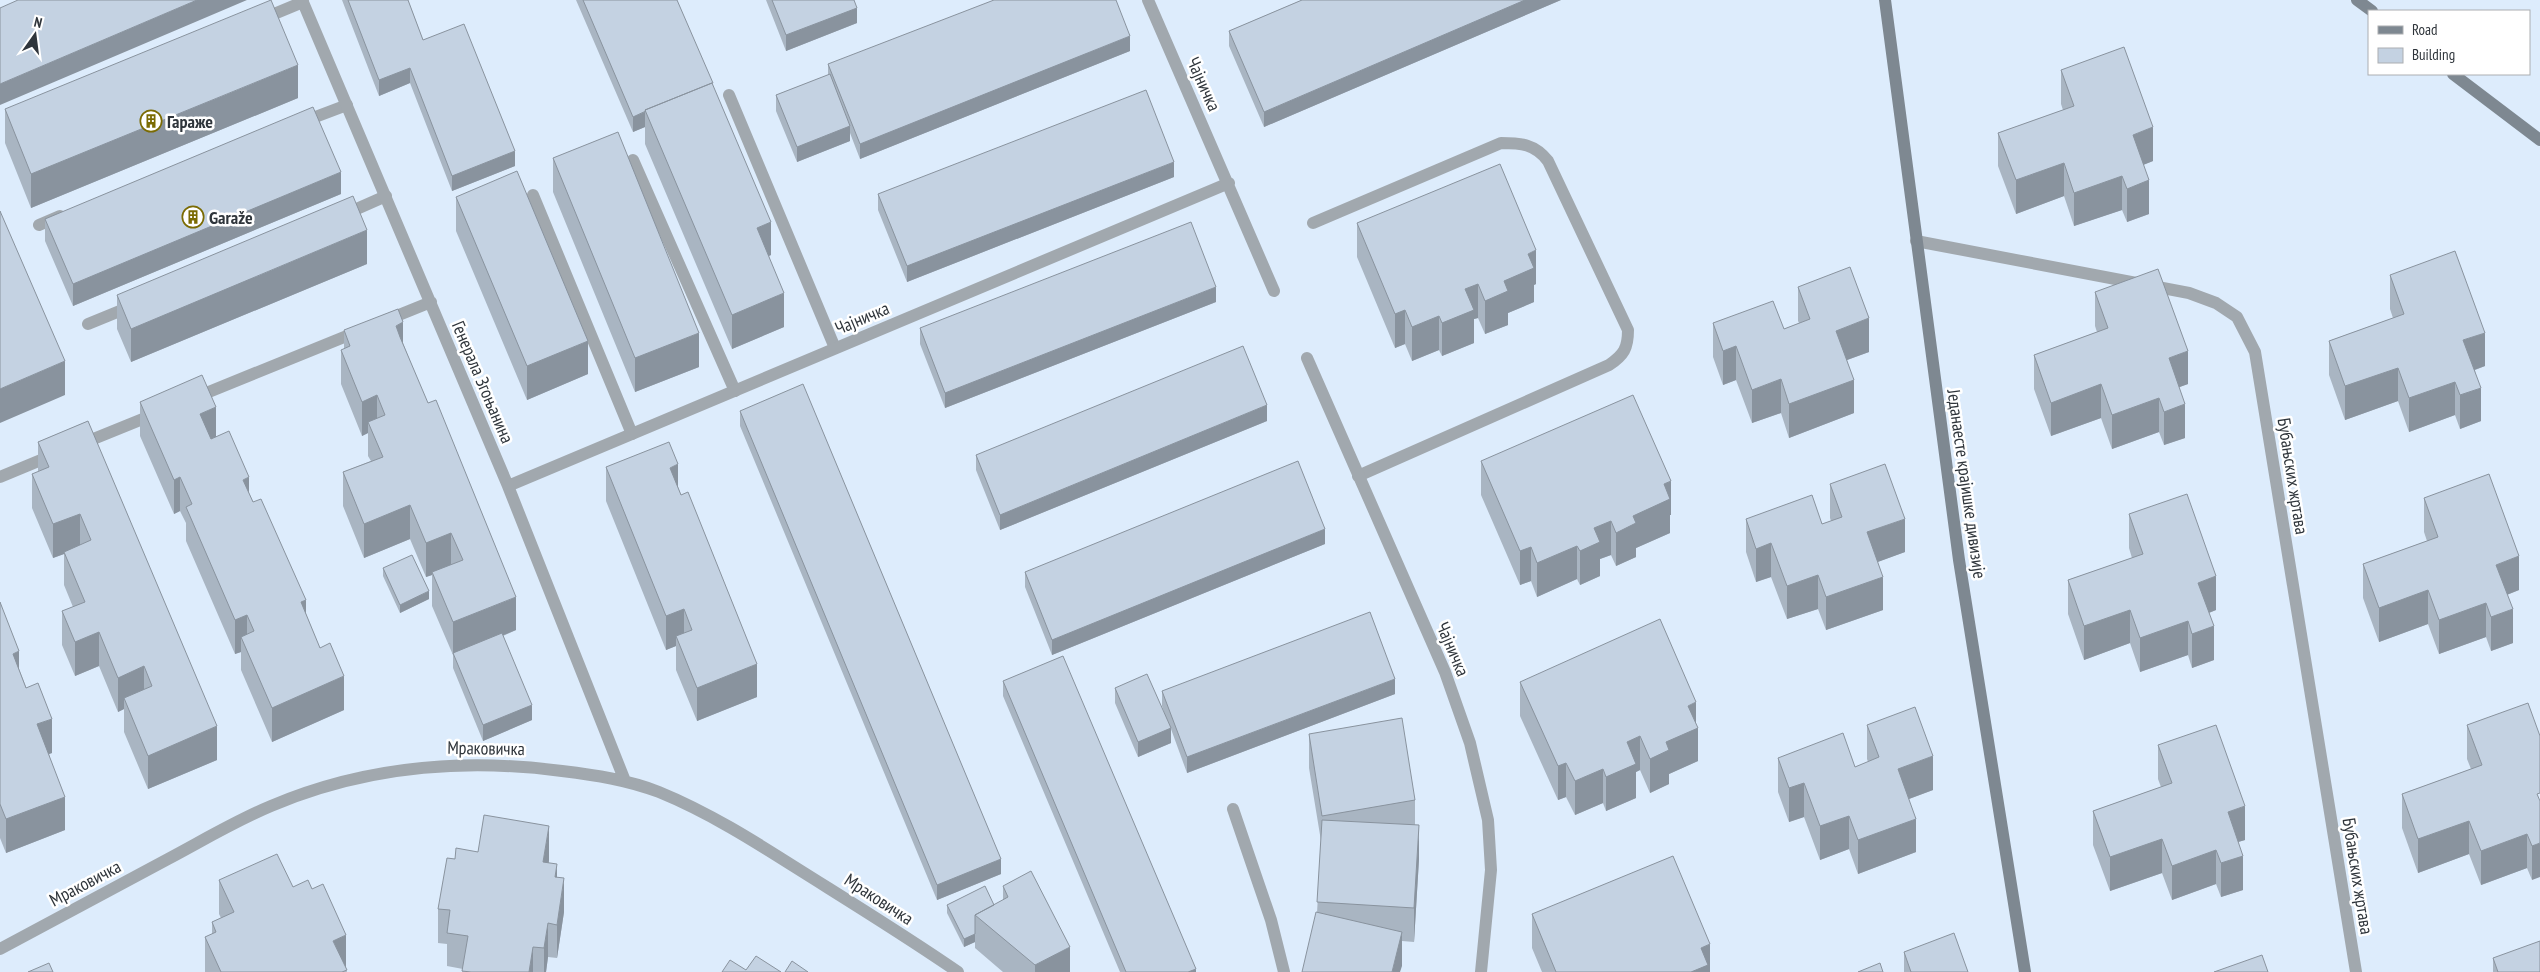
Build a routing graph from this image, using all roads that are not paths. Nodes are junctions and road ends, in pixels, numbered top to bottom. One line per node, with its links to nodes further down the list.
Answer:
1 (1148, 0): 13 (street, Чајничка)
2 (1884, 0): 20 (street, Једанаесте крајишке дивизије)
3 (2357, 0): 5 (street)
4 (303, 1): 6 (street); 9 (street, Генерала Згоњанина)
5 (2371, 10)
6 (248, 24)
7 (2455, 75): 11 (street)
8 (729, 94): 25 (street)
9 (347, 105): 10 (street); 15 (street, Генерала Згоњанина)
10 (293, 126)
11 (2540, 140)
12 (633, 160): 27 (street)
13 (1229, 183): 21 (street, Чајничка); 25 (street, Чајничка)
14 (533, 195): 28 (street)
15 (386, 196): 17 (street); 23 (street, Генерала Згоњанина)
16 (76, 210): 19 (street)
17 (332, 220)
18 (1313, 223): 29 (street)
19 (39, 225)
20 (1916, 241): 38 (street, Једанаесте крајишке дивизије); 39 (street, Бубањских жртава)
21 (1274, 290)
22 (142, 301): 24 (street)
23 (431, 302): 30 (street); 31 (street, Генерала Згоњанина)
24 (88, 324)
25 (834, 348): 27 (street, Чајничка)
26 (1308, 358): 29 (street, Чајничка)
27 (735, 390): 28 (street, Чајничка)
28 (632, 434): 31 (street, Чајничка)
29 (1358, 476): 37 (street, Чајничка)
30 (0, 477)
31 (508, 486): 32 (street, Генерала Згоњанина)
32 (625, 781): 34 (street, Мраковичка); 35 (street, Мраковичка)
33 (1234, 809): 36 (street)
34 (0, 949)
35 (958, 972)
36 (1284, 972)
37 (1481, 972)
38 (2025, 972)
39 (2356, 972)

